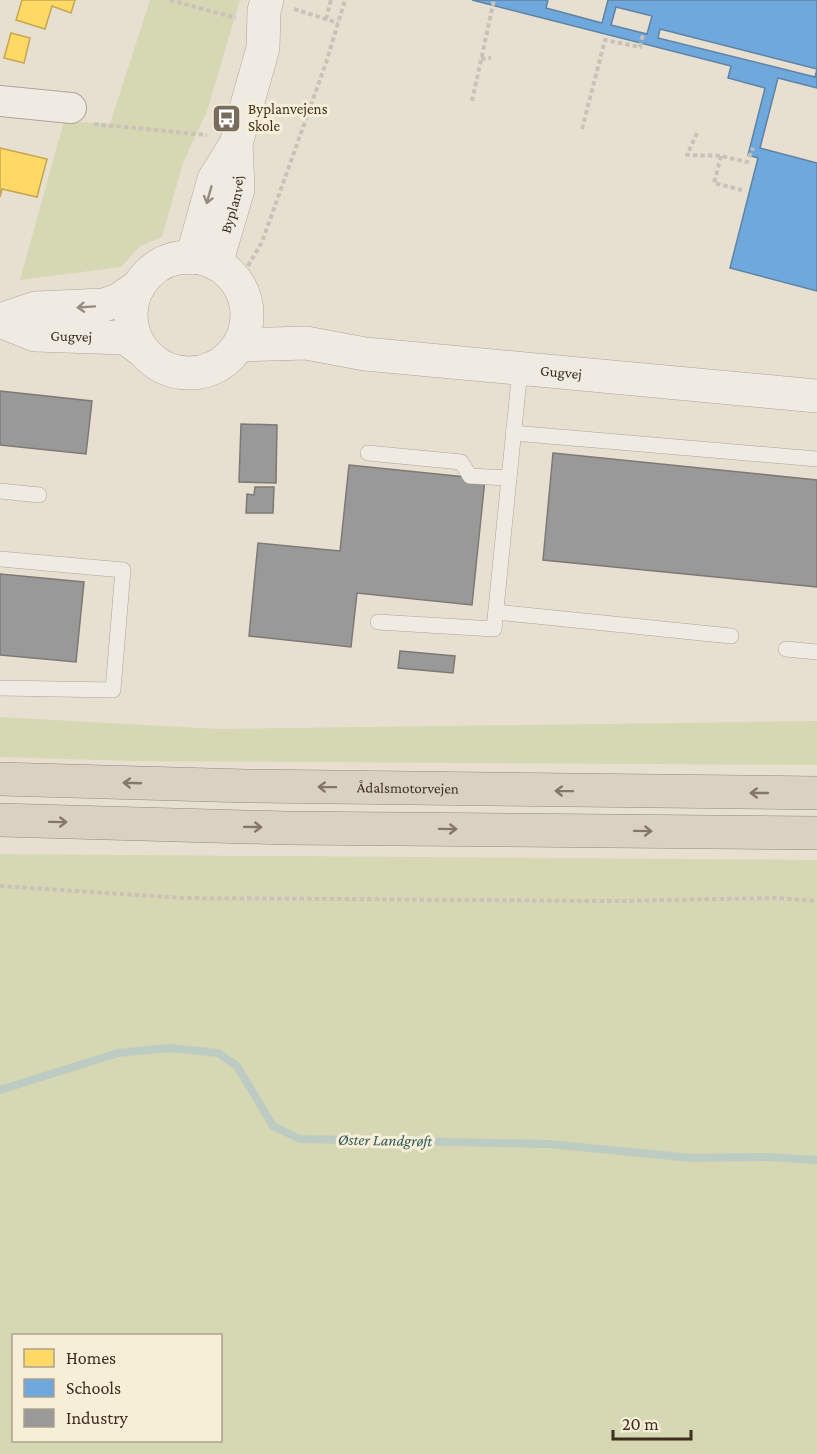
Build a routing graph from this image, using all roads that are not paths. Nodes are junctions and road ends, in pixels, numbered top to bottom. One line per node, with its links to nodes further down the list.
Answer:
1 (280, 2): 4 (street, Byplanvej)
2 (0, 101): 3 (street)
3 (71, 108)
4 (222, 278): 5 (street); 7 (street, Gugvej); 8 (street)
5 (139, 286): 6 (street, Gugvej, one-way to 6); 9 (street)
6 (0, 320): 9 (street, Gugvej)
7 (306, 344): 8 (street, Gugvej); 10 (street, Gugvej)
8 (239, 345): 9 (street)
9 (142, 350)
10 (520, 370): 11 (street, Gugvej); 12 (lane)
11 (817, 396)
12 (513, 433): 14 (lane); 15 (lane)
13 (368, 453): 15 (lane)
14 (817, 459)
15 (509, 478): 19 (lane)
16 (0, 491): 17 (lane)
17 (39, 495)
18 (0, 559): 24 (lane)
19 (496, 612): 20 (lane); 21 (lane)
20 (378, 622)
21 (731, 636)
22 (786, 649): 23 (lane)
23 (817, 652)
24 (0, 688)
25 (0, 779): 26 (highway, Ådalsmotorvejen, one-way to 25)
26 (817, 793)
27 (0, 820): 28 (highway, one-way to 28)
28 (817, 833)

